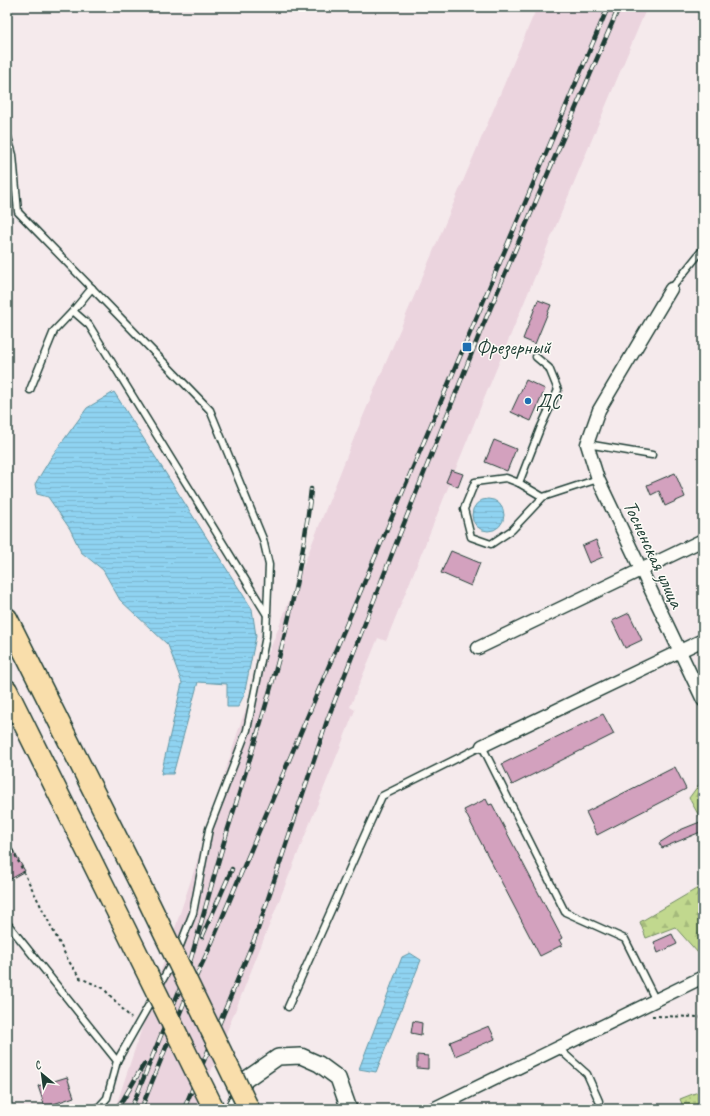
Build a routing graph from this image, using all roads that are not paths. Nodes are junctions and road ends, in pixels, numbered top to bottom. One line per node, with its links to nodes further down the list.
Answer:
1 (7, 134): 3 (lane)
2 (703, 249): 4 (lane)
3 (92, 288): 5 (lane); 15 (lane)
4 (672, 289): 8 (street)
5 (73, 311): 7 (lane); 15 (lane)
6 (536, 358): 11 (lane)
7 (30, 390)
8 (587, 444): 9 (lane); 10 (street, Тосненская улица)
9 (652, 455)
10 (598, 480): 12 (lane); 14 (street, Тосненская улица)
11 (520, 483): 12 (lane); 12 (lane)
12 (543, 497)
13 (703, 540): 14 (street)
14 (641, 570): 18 (street); 19 (street, Тосненская улица)
15 (267, 615): 28 (lane)
16 (7, 618): 33 (highway, bridge)
17 (703, 640): 19 (street)
18 (478, 648)
19 (680, 651): 21 (street, Тосненская улица); 22 (street)
20 (7, 690): 31 (highway, bridge)
21 (703, 700)
22 (482, 746): 25 (lane); 26 (lane)
23 (7, 923): 28 (lane)
24 (703, 977): 25 (street)
25 (656, 1001): 27 (street)
26 (288, 1007)
27 (558, 1048): 29 (lane); 35 (street)
28 (117, 1061): 30 (lane)
29 (599, 1101)
30 (97, 1109)
31 (214, 1109)
32 (233, 1109): 34 (street)
33 (249, 1109)
34 (349, 1109)
35 (433, 1109)

